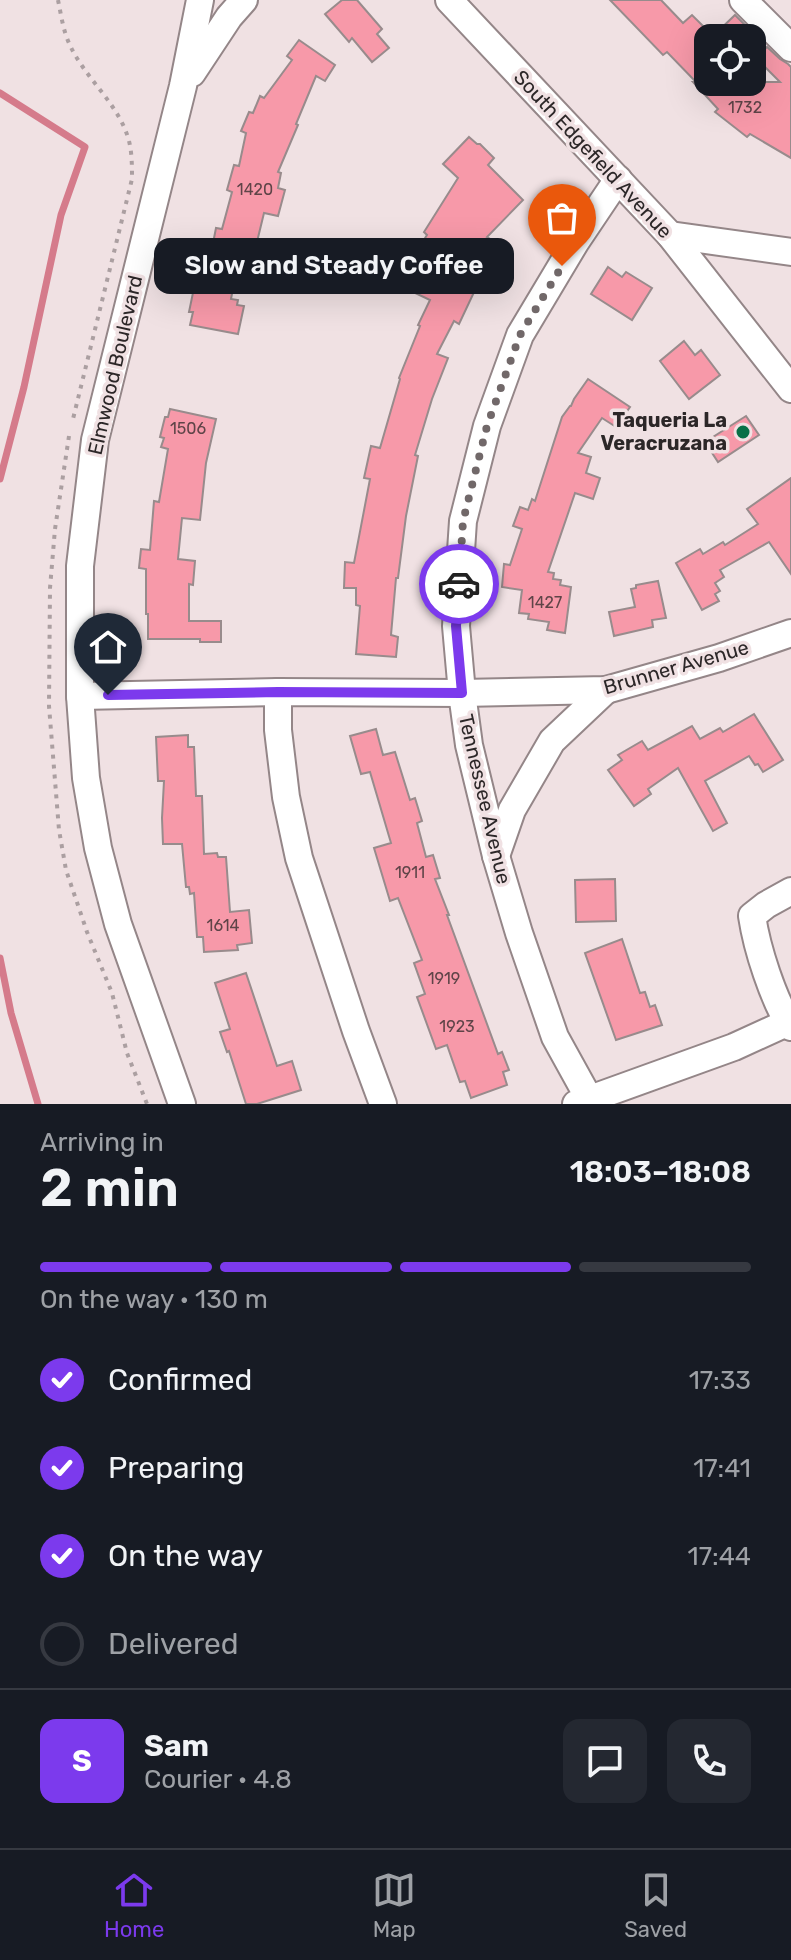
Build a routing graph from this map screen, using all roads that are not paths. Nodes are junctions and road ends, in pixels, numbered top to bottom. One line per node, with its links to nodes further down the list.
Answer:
1 (200, 0): 6 (street, Elmwood Boulevard)
2 (244, 0): 6 (street)
3 (449, 0): 7 (street, South Edgefield Avenue)
4 (743, 0): 5 (street)
5 (791, 48)
6 (183, 86): 15 (street, Elmwood Boulevard)
7 (618, 179): 8 (street, South Edgefield Avenue); 14 (street, Tennessee Avenue)
8 (670, 235): 9 (street); 10 (street, South Edgefield Avenue)
9 (791, 252)
10 (791, 389)
11 (791, 633): 12 (street, Brunner Avenue)
12 (606, 690): 14 (street, Brunner Avenue); 16 (street)
13 (278, 692): 14 (street, Brunner Avenue); 15 (street, Brunner Avenue); 21 (street)
14 (462, 693): 16 (street, Tennessee Avenue)
15 (80, 696): 19 (street, Elmwood Boulevard)
16 (496, 856): 20 (street, Tennessee Avenue)
17 (791, 891): 18 (street)
18 (790, 1024): 20 (street)
19 (165, 1102)
20 (585, 1102)
21 (383, 1104)

